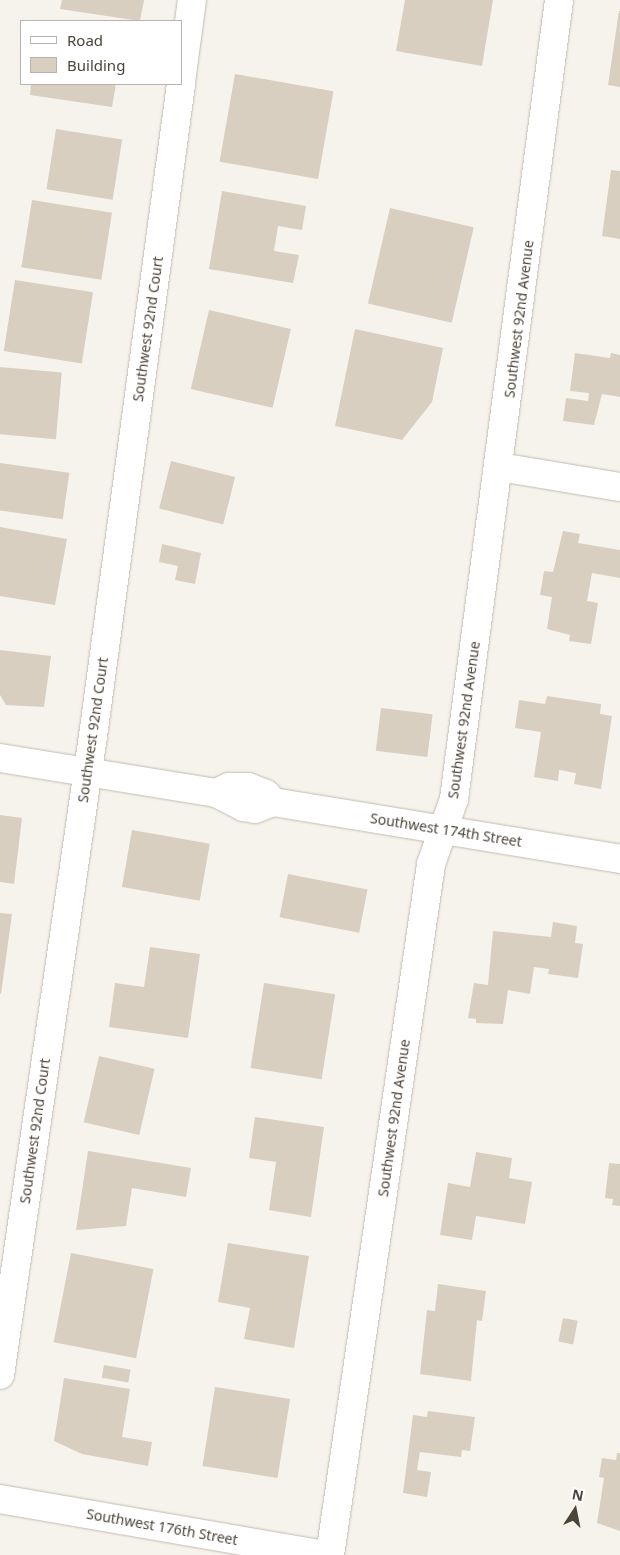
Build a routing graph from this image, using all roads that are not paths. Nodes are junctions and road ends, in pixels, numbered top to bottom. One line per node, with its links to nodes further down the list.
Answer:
1 (192, 0): 3 (street, Southwest 92nd Court)
2 (559, 0): 5 (street, Southwest 92nd Avenue)
3 (182, 75)
4 (181, 85): 8 (street, Southwest 92nd Court)
5 (500, 467): 6 (street); 9 (street, Southwest 92nd Avenue)
6 (620, 487)
7 (0, 758): 8 (street, Southwest 174th Street)
8 (88, 771): 9 (street, Southwest 174th Street); 11 (street, Southwest 92nd Court)
9 (444, 830): 10 (street, Southwest 174th Street); 14 (street, Southwest 92nd Avenue)
10 (620, 858)
11 (0, 1375)
12 (0, 1499): 13 (street, Southwest 176th Street)
13 (324, 1555)
14 (330, 1555)

